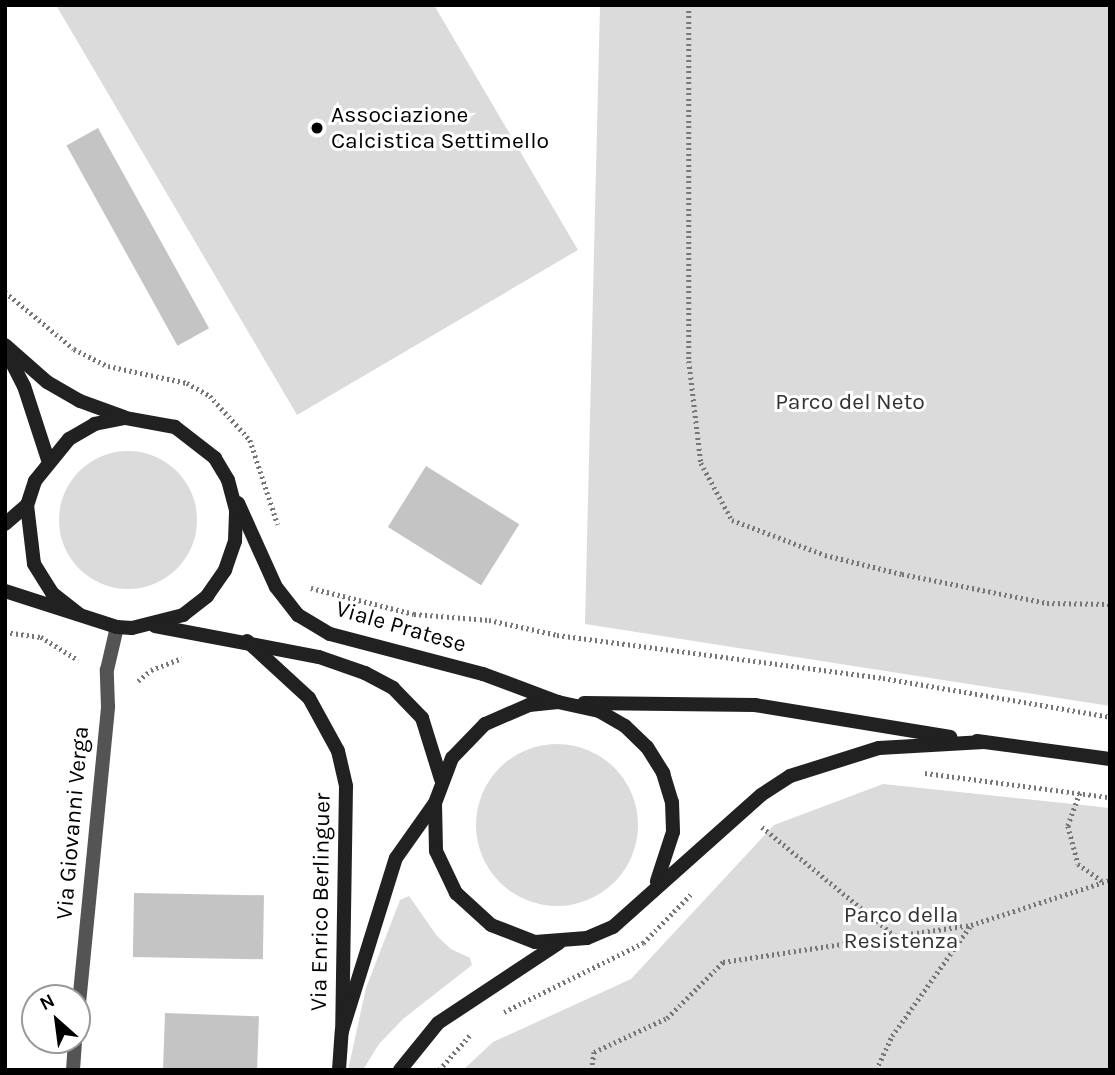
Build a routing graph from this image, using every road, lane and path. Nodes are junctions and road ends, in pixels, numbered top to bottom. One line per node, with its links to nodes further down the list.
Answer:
1 (689, 5): 10 (path)
2 (5, 347): 3 (main road); 4 (main road)
3 (125, 418): 4 (main road); 5 (main road)
4 (48, 460): 6 (main road)
5 (228, 480): 12 (main road); 19 (main road, Viale Pratese)
6 (27, 505): 7 (main road); 11 (main road)
7 (5, 524)
8 (5, 591): 11 (main road)
9 (314, 592): 20 (path)
10 (1110, 604)
11 (79, 614): 13 (main road)
12 (154, 626): 13 (main road); 15 (main road)
13 (117, 627): 38 (street, Via Giovanni Verga)
14 (5, 632): 17 (path)
15 (247, 641): 24 (main road); 41 (main road, Via Enrico Berlinguer)
16 (193, 656): 18 (path)
17 (78, 660)
18 (138, 681)
19 (564, 703): 21 (main road, Viale Pratese); 24 (main road, Viale Pratese); 33 (main road, Viale Pratese)
20 (1110, 718)
21 (984, 742): 22 (main road, Viale Pratese); 33 (main road, Viale Pratese)
22 (1110, 759)
23 (917, 772): 25 (path)
24 (442, 779): 27 (main road, Viale Pratese)
25 (1080, 793): 26 (path); 32 (path)
26 (1108, 797)
27 (435, 803): 37 (main road, Viale Pratese); 41 (main road, Via Enrico Berlinguer)
28 (768, 815): 29 (path)
29 (758, 824): 30 (path); 36 (path)
30 (749, 832)
31 (1110, 880): 32 (path)
32 (1103, 882): 35 (path)
33 (654, 888): 37 (main road, Viale Pratese)
34 (696, 888): 39 (path)
35 (971, 925): 36 (path); 46 (path)
36 (894, 936): 45 (path)
37 (559, 943): 43 (main road)
38 (81, 984)
39 (492, 1018)
40 (480, 1024): 44 (path)
41 (342, 1031): 42 (main road, Via Enrico Berlinguer)
42 (339, 1070)
43 (400, 1070)
44 (439, 1070)
45 (591, 1070)
46 (876, 1070)

